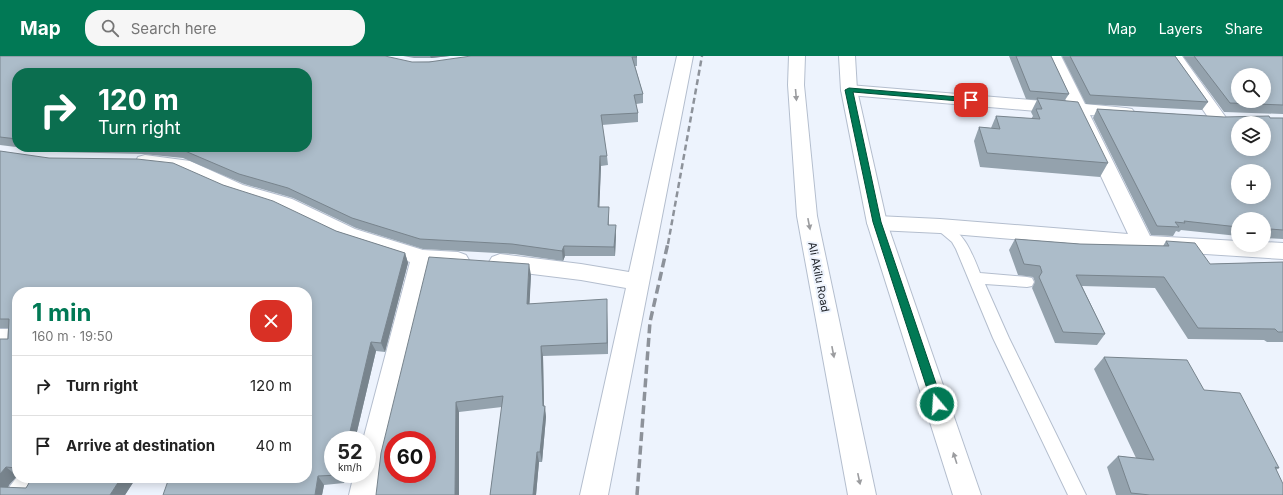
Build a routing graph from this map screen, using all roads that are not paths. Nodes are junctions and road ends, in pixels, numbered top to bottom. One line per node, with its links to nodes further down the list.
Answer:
1 (685, 56): 17 (street)
2 (796, 56): 25 (street, Ali Akilu Road, one-way to 25)
3 (847, 56): 6 (street)
4 (1053, 56): 7 (street)
5 (1174, 56): 9 (street)
6 (849, 90): 7 (street); 11 (street)
7 (1078, 109): 8 (street); 13 (street)
8 (1140, 114)
9 (1195, 117)
10 (128, 161): 15 (street)
11 (877, 222): 12 (street); 26 (street, one-way to 11)
12 (940, 226): 13 (street); 16 (lane)
13 (1143, 243): 14 (street)
14 (1283, 251)
15 (422, 258): 17 (street); 23 (street)
16 (974, 278): 18 (lane); 27 (lane)
17 (639, 282): 24 (street)
18 (1027, 282)
19 (0, 338): 20 (street)
20 (12, 338)
21 (30, 483): 22 (street)
22 (20, 495)
23 (363, 495)
24 (594, 495)
25 (862, 495)
26 (967, 495)
27 (1077, 495)

